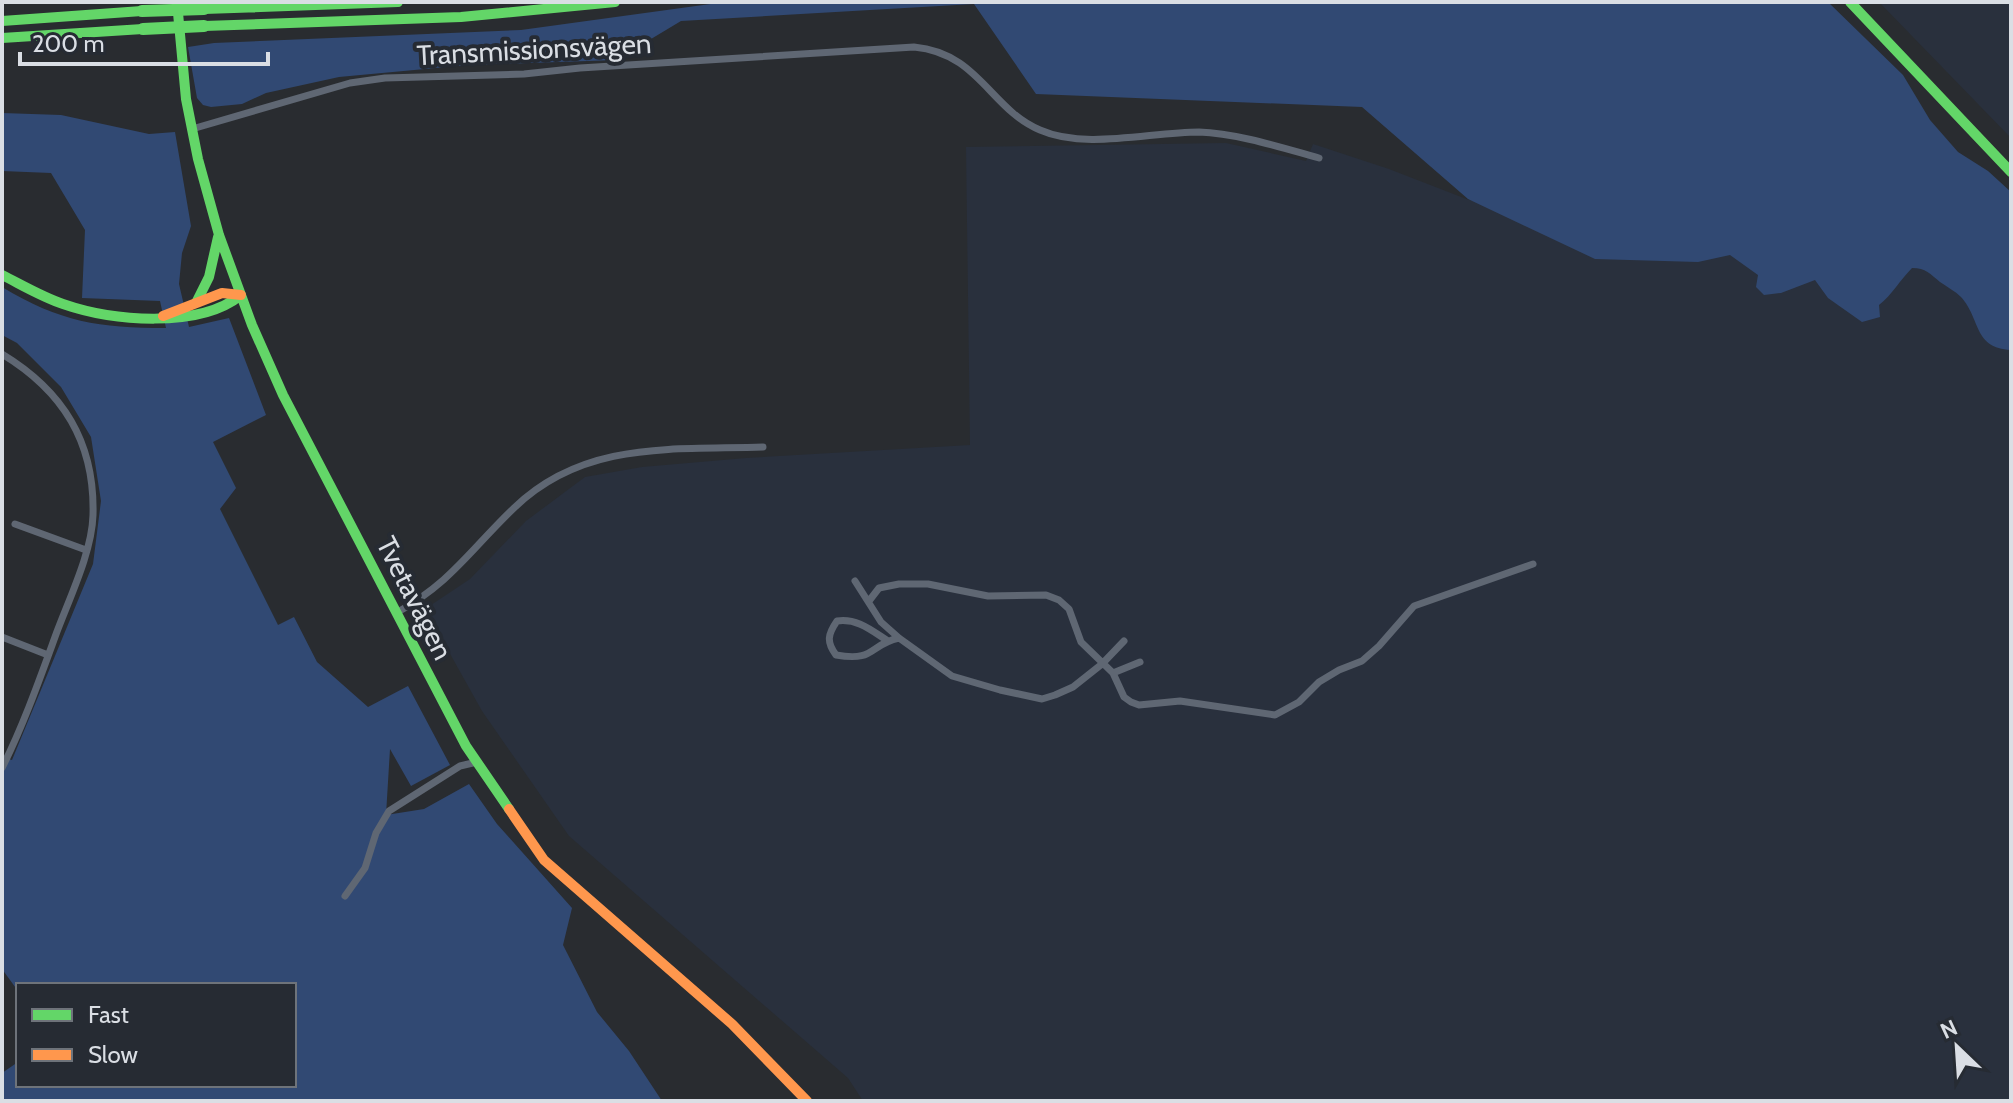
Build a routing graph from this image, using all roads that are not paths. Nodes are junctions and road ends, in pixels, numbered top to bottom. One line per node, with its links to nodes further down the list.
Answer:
1 (177, 2): 7 (main road, Tvetavägen)
2 (398, 2): 5 (main road, bridge)
3 (615, 2): 6 (main road, bridge)
4 (1850, 2): 9 (main road)
5 (2, 21)
6 (2, 38)
7 (192, 129): 8 (street, Transmissionsvägen); 10 (main road, Tvetavägen)
8 (1319, 158)
9 (2011, 172)
10 (219, 235): 12 (main road, Tvetavägen); 13 (main road)
11 (2, 275): 14 (main road)
12 (241, 295): 13 (main road); 14 (main road); 22 (main road, Tvetavägen)
13 (196, 301): 14 (main road)
14 (161, 317)
15 (2, 354): 18 (street)
16 (763, 447): 22 (street)
17 (15, 524): 18 (street)
18 (86, 550): 27 (street)
19 (1533, 564): 30 (street)
20 (855, 581): 21 (street)
21 (869, 601): 24 (street); 29 (street)
22 (396, 613): 31 (main road, Tvetavägen)
23 (2, 637): 27 (street)
24 (899, 638): 25 (street); 29 (street)
25 (888, 641): 25 (street)
26 (1124, 641): 29 (street)
27 (48, 655): 32 (street)
28 (1140, 662): 30 (street)
29 (1102, 664): 30 (street)
30 (1113, 673)
31 (477, 762): 33 (street); 34 (main road, Tvetavägen)
32 (2, 768)
33 (345, 896)
34 (807, 1101)

